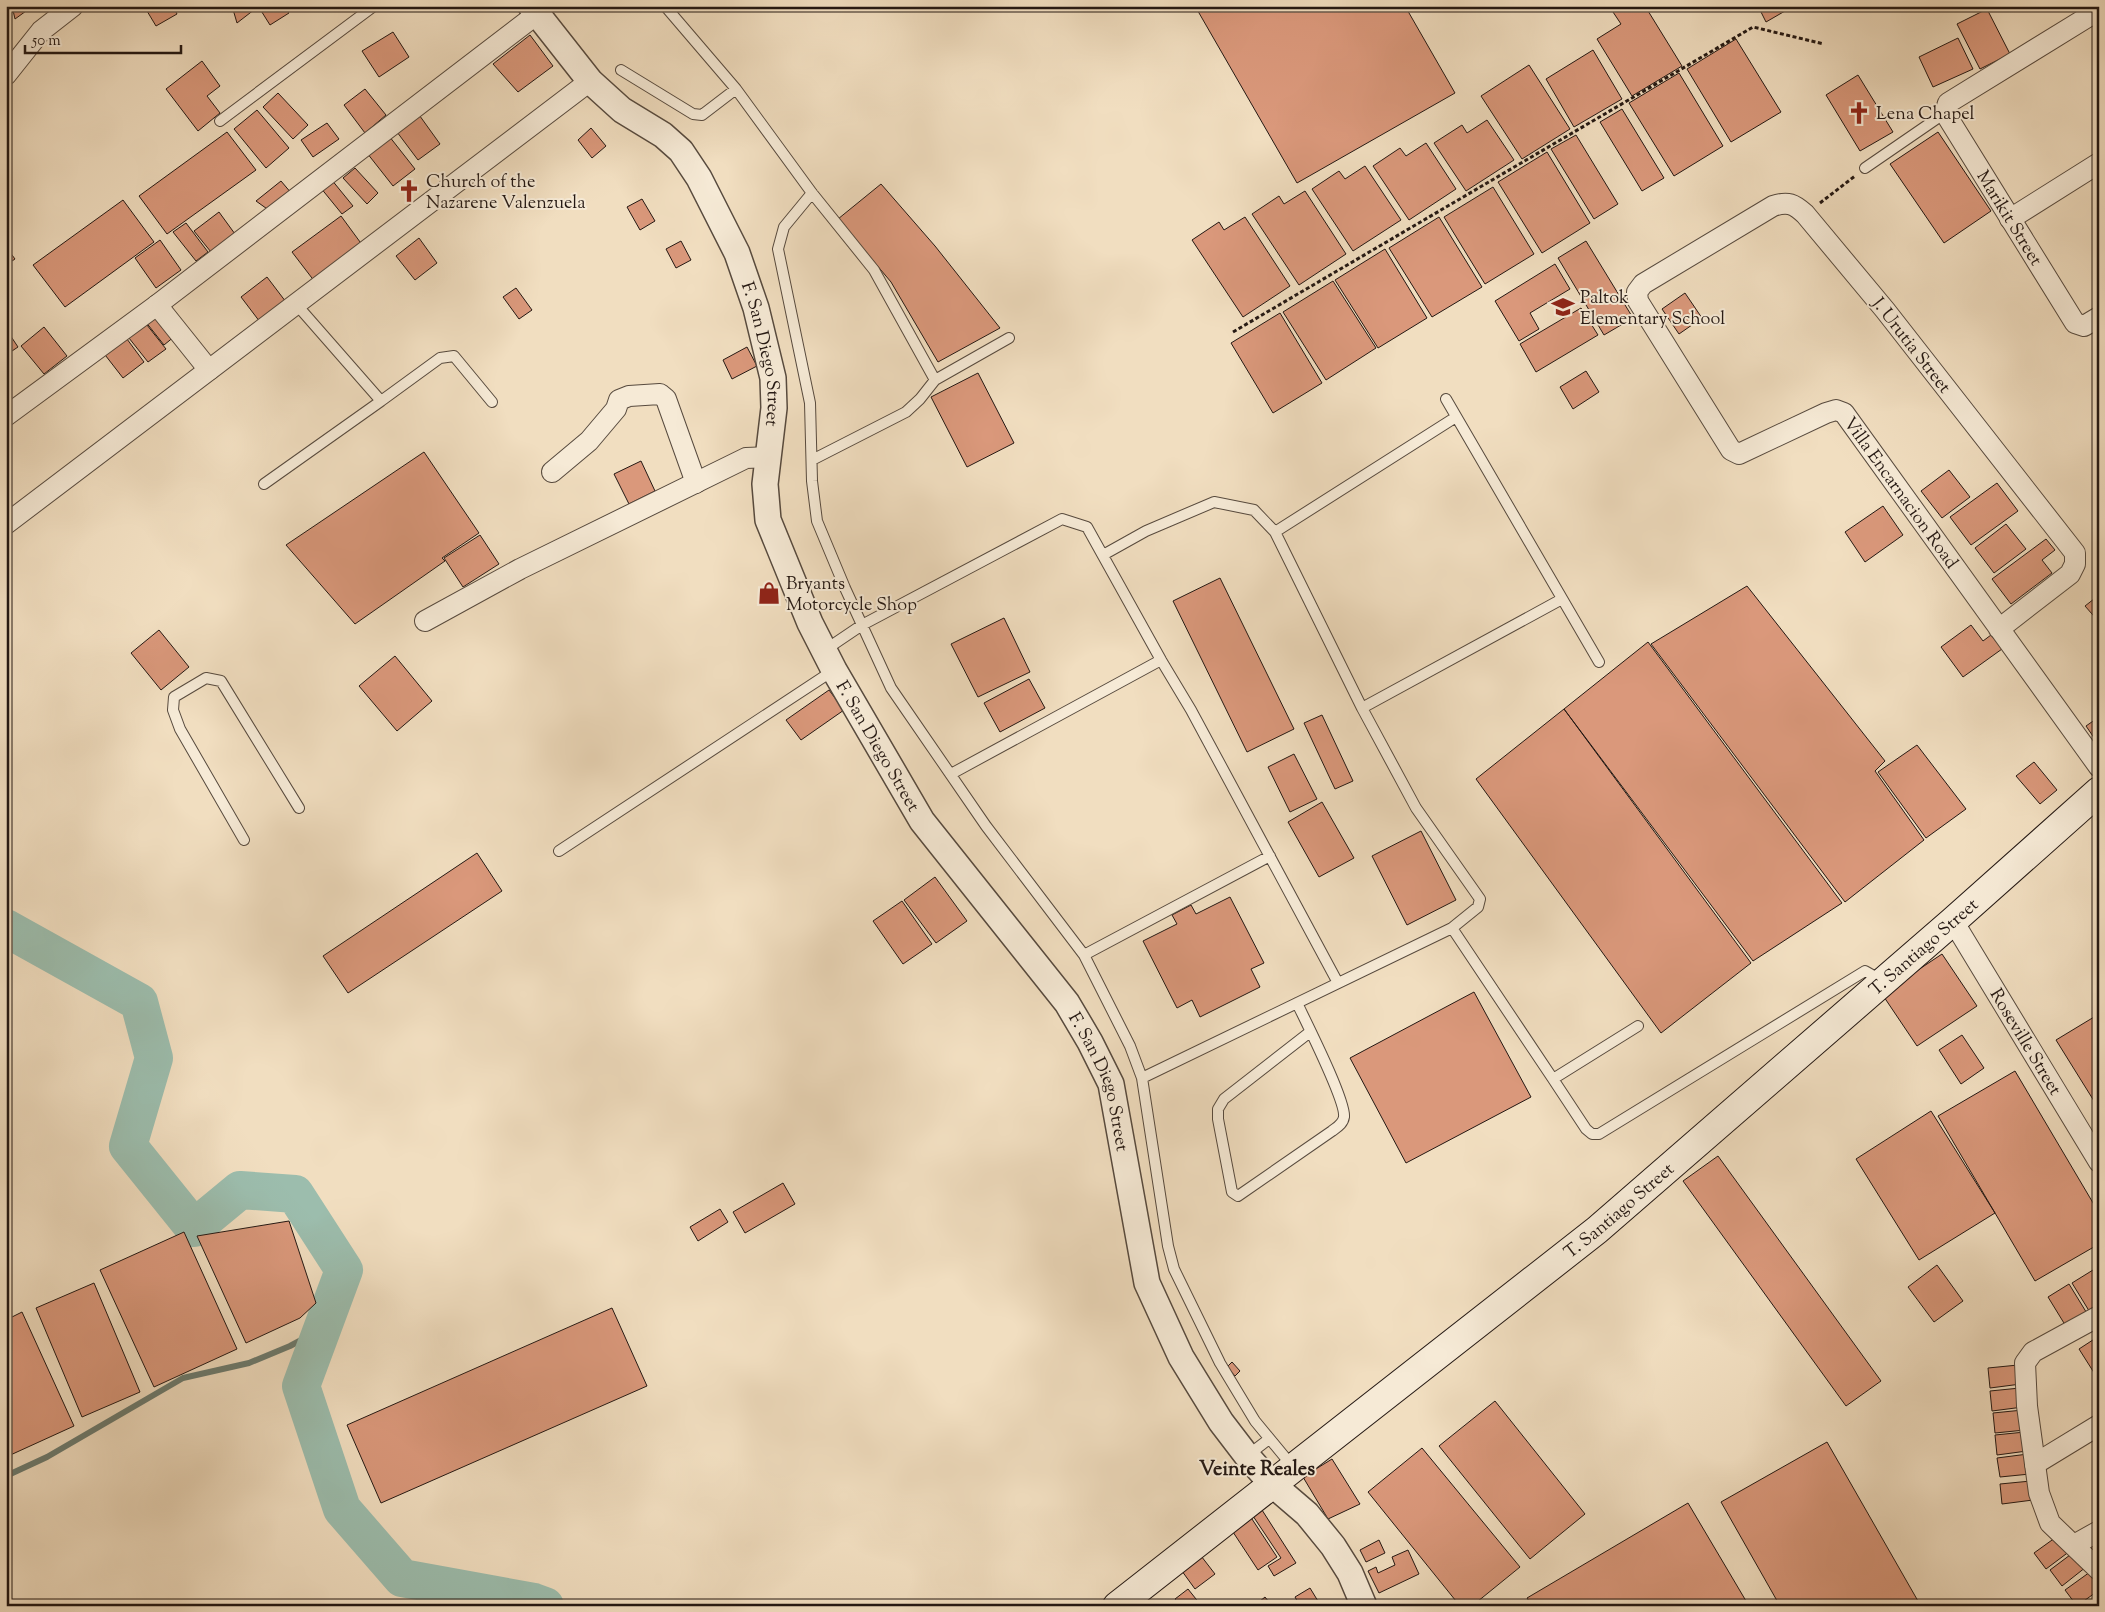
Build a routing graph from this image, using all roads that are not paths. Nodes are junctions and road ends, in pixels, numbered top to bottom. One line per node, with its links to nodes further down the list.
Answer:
1 (73, 6): 7 (street)
2 (374, 6): 11 (lane)
3 (665, 6): 9 (lane)
4 (534, 10): 8 (street, F. San Diego Street); 18 (street)
5 (2099, 10): 10 (street)
6 (621, 70): 9 (lane)
7 (6, 75)
8 (590, 81): 17 (street); 28 (street, F. San Diego Street)
9 (736, 89): 14 (lane)
10 (1945, 113): 13 (lane); 15 (street, Marikit Street)
11 (220, 121)
12 (2099, 163): 15 (street)
13 (1865, 168)
14 (812, 193): 22 (lane); 29 (lane)
15 (2010, 219): 19 (street, Marikit Street)
16 (1638, 301): 39 (street, Villa Encarnacion Road); 39 (street, J. Urutia Street)
17 (296, 304): 21 (street); 24 (lane)
18 (157, 305): 21 (street); 26 (street)
19 (2099, 317)
20 (1009, 338): 22 (lane)
21 (209, 370): 33 (street)
22 (935, 380): 29 (lane)
23 (1446, 399): 27 (lane)
24 (381, 401): 25 (lane); 32 (lane)
25 (492, 402)
26 (6, 416)
27 (1456, 417): 34 (lane); 36 (lane)
28 (769, 457): 31 (street); 40 (street, F. San Diego Street)
29 (812, 460): 38 (lane)
30 (552, 472): 31 (street)
31 (696, 483): 37 (street)
32 (264, 484)
33 (6, 524)
34 (1275, 532): 35 (lane); 43 (lane)
35 (1103, 555): 38 (lane); 41 (lane)
36 (1562, 599): 42 (lane); 43 (lane)
37 (425, 621)
38 (862, 625): 40 (lane); 45 (lane)
39 (1999, 629): 44 (street, Villa Encarnacion Road)
40 (829, 660): 49 (lane); 65 (street, F. San Diego Street)
41 (1161, 660): 45 (lane); 50 (lane)
42 (1599, 662)
43 (1362, 708): 52 (lane)
44 (2099, 767)
45 (951, 774): 53 (lane)
46 (2099, 791): 51 (main road, T. Santiago Street)
47 (299, 808): 48 (lane)
48 (244, 840)
49 (558, 851)
50 (1270, 856): 53 (lane); 55 (lane)
51 (1953, 921): 54 (main road, T. Santiago Street); 61 (street, Roseville Street)
52 (1452, 928): 55 (lane); 60 (lane)
53 (1084, 955): 59 (lane)
54 (1882, 981): 60 (lane); 67 (main road, T. Santiago Street)
55 (1338, 983): 56 (lane)
56 (1297, 1004): 58 (lane); 59 (lane)
57 (1638, 1026): 60 (lane)
58 (1310, 1032): 58 (lane)
59 (1142, 1078): 64 (lane)
60 (1553, 1079)
61 (2099, 1162)
62 (2099, 1316): 66 (street)
63 (2099, 1425): 66 (street)
64 (1269, 1439): 65 (lane); 67 (lane)
65 (1247, 1456): 67 (street, F. San Diego Street)
66 (2035, 1464): 69 (street)
67 (1283, 1475): 71 (main road, T. Santiago Street); 72 (street, F. San Diego Street)
68 (2099, 1530): 69 (street)
69 (2074, 1545): 70 (street)
70 (2099, 1570)
71 (1117, 1606)
72 (1364, 1606)

